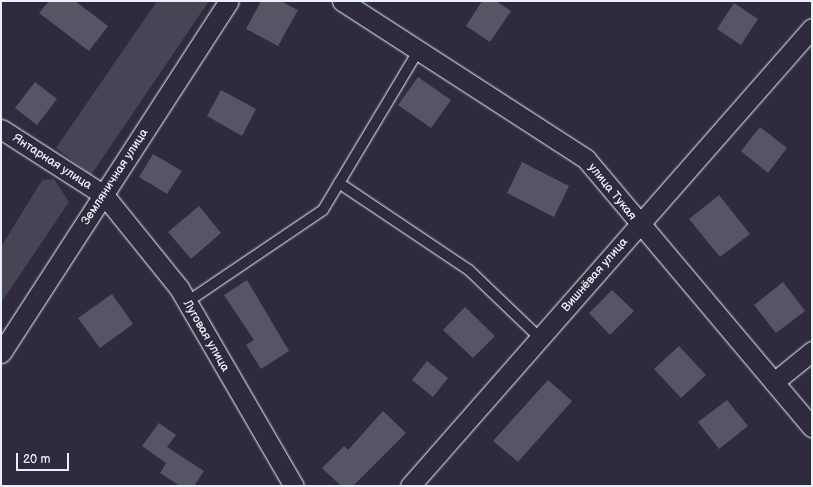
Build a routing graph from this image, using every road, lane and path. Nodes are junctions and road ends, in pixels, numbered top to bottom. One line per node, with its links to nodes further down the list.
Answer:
1 (229, 1): 7 (street, Земляничная улица)
2 (342, 1): 4 (street, улица Тукая)
3 (812, 28): 8 (street, Вишнёвая улица)
4 (418, 51): 6 (lane); 8 (street, улица Тукая)
5 (1, 129): 7 (street, Янтарная улица)
6 (339, 183): 9 (lane); 10 (lane)
7 (104, 195): 9 (street, Луговая улица); 12 (street, Земляничная улица)
8 (639, 225): 10 (street, Вишнёвая улица); 13 (street, улица Тукая)
9 (186, 302): 15 (street, Луговая улица)
10 (540, 338): 16 (street, Вишнёвая улица)
11 (812, 351): 13 (street)
12 (1, 353)
13 (774, 382): 14 (street, улица Тукая)
14 (812, 427)
15 (294, 486)
16 (410, 486)

